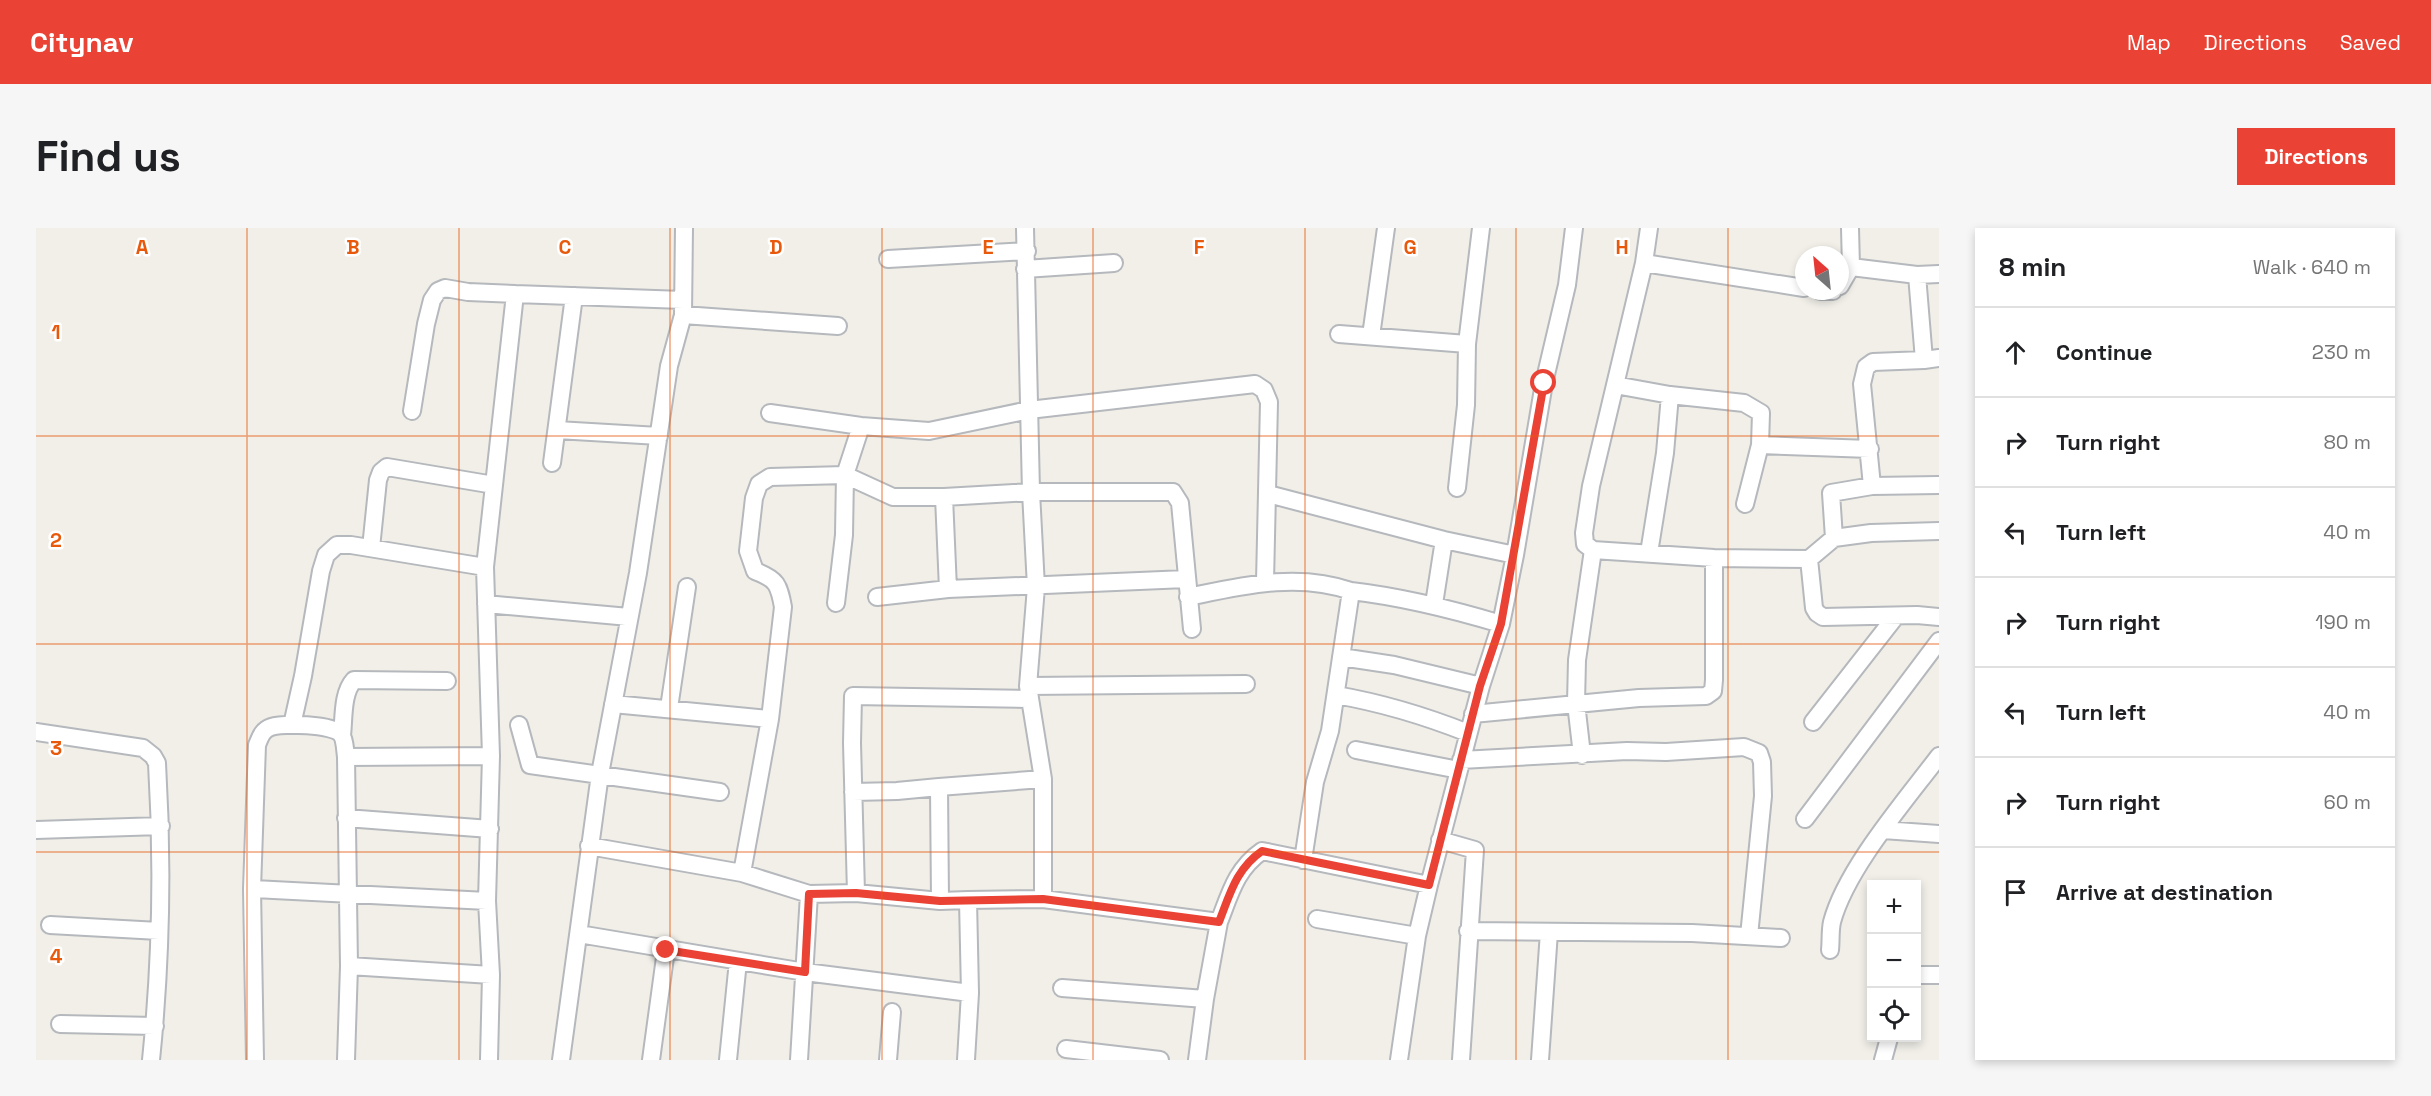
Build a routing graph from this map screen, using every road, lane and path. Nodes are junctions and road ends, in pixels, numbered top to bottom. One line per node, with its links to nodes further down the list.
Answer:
1 (684, 228): 20 (street)
2 (1025, 228): 8 (street)
3 (1386, 228): 23 (street)
4 (1481, 228): 24 (street)
5 (1574, 228): 52 (street)
6 (1649, 228): 11 (street)
7 (1850, 228): 12 (street)
8 (1027, 252): 9 (street); 13 (street)
9 (888, 259)
10 (1114, 263): 13 (street)
11 (1644, 263): 17 (street); 26 (street)
12 (1851, 267): 14 (street); 16 (street)
13 (1025, 269): 28 (street)
14 (1849, 270)
15 (1939, 274): 16 (street)
16 (1917, 275): 25 (street)
17 (1795, 287)
18 (515, 294): 19 (street); 29 (street); 38 (street)
19 (574, 296): 20 (street); 32 (street)
20 (683, 307): 21 (street); 33 (street)
21 (838, 326)
22 (1339, 334): 23 (street)
23 (1371, 336): 24 (street)
24 (1467, 344): 41 (street)
25 (1932, 359): 35 (street)
26 (1615, 385): 27 (street); 50 (street)
27 (1670, 395): 34 (street); 51 (street)
28 (1029, 410): 31 (street); 42 (street); 43 (street)
29 (412, 411)
30 (770, 413): 31 (street)
31 (861, 426): 37 (street)
32 (557, 430): 33 (street); 36 (street)
33 (659, 435): 68 (street)
34 (1760, 445): 35 (street); 45 (street)
35 (1870, 449): 40 (street)
36 (552, 463)
37 (845, 475): 44 (street); 64 (street); 83 (street)
38 (494, 485): 49 (street); 55 (street)
39 (1939, 485): 40 (street)
40 (1872, 486): 47 (street)
41 (1457, 489)
42 (1031, 492): 44 (street); 56 (street); 59 (street)
43 (1268, 494): 48 (street); 57 (street)
44 (944, 497): 60 (street)
45 (1745, 504)
46 (1939, 531): 47 (street)
47 (1834, 538): 54 (street)
48 (1444, 540): 52 (street); 66 (street)
49 (371, 548): 55 (street); 85 (street)
50 (1593, 550): 51 (street); 79 (street)
51 (1649, 553): 53 (street)
52 (1515, 555): 70 (street)
53 (1714, 558): 54 (street); 79 (street)
54 (1809, 559): 67 (street)
55 (485, 567): 65 (street)
56 (1186, 579): 59 (street); 63 (street)
57 (1265, 582): 61 (street); 63 (street)
58 (687, 587): 81 (street)
59 (1036, 587): 60 (street); 77 (street)
60 (948, 589): 62 (street)
61 (1351, 591): 66 (street); 73 (street)
62 (877, 597)
63 (1188, 597): 71 (street)
64 (836, 603)
65 (486, 604): 68 (street); 92 (street)
66 (1434, 604): 70 (street)
67 (1896, 616): 69 (street); 84 (street)
68 (629, 617): 80 (street)
69 (1939, 617)
70 (1501, 624): 76 (street)
71 (1192, 629)
72 (1939, 641): 102 (street)
73 (1341, 657): 76 (street); 78 (street)
74 (447, 681): 89 (street)
75 (1246, 684): 77 (street)
76 (1480, 686): 82 (street)
77 (1028, 692): 97 (street); 100 (street)
78 (1336, 695): 88 (street); 110 (street)
79 (1576, 703): 82 (street); 91 (street)
80 (613, 704): 81 (street); 96 (street)
81 (669, 708): 83 (street)
82 (1473, 714): 88 (street)
83 (770, 718): 111 (street)
84 (1813, 722)
85 (292, 725): 89 (street); 113 (street)
86 (519, 725): 96 (street)
87 (36, 732): 103 (street)
88 (1468, 733): 95 (street)
89 (342, 736): 94 (street)
90 (1356, 750): 95 (street)
91 (1582, 755): 95 (street); 129 (street)
92 (491, 756): 94 (street); 104 (street)
93 (1939, 756): 106 (street)
94 (346, 757): 101 (street)
95 (1460, 765): 108 (street)
96 (600, 774): 99 (street); 109 (street)
97 (1043, 779): 98 (street); 117 (street)
98 (939, 787): 100 (street); 120 (street)
99 (720, 792)
100 (853, 792): 115 (street)
101 (346, 818): 104 (street); 114 (street)
102 (1805, 819)
103 (161, 826): 105 (street); 124 (street)
104 (490, 829): 119 (street)
105 (36, 830)
106 (1883, 830): 107 (street); 132 (street)
107 (1939, 834)
108 (1440, 840): 112 (street); 125 (street)
109 (589, 846): 111 (street); 127 (street)
110 (1303, 860): 112 (street); 122 (street)
111 (742, 873): 116 (street)
112 (1429, 885): 128 (street)
113 (252, 889): 114 (street); 148 (street)
114 (347, 893): 119 (street); 134 (street)
115 (856, 893): 116 (street); 120 (street)
116 (809, 894): 135 (street)
117 (1043, 899): 118 (street); 122 (street)
118 (968, 900): 120 (street); 140 (street)
119 (488, 901): 136 (street)
120 (940, 901)
121 (1317, 919): 128 (street)
122 (1219, 922): 141 (street)
123 (50, 925): 124 (street)
124 (159, 931): 144 (street)
125 (1468, 931): 126 (street); 160 (street)
126 (1549, 932): 129 (street); 161 (street)
127 (579, 934): 131 (street); 151 (street)
128 (1417, 936): 159 (street)
129 (1749, 936): 130 (street)
130 (1780, 938)
131 (666, 950): 133 (street); 152 (street)
132 (1830, 950)
133 (738, 961): 135 (street); 153 (street)
134 (349, 966): 136 (street); 149 (street)
135 (805, 972): 140 (street); 154 (street)
136 (491, 975): 150 (street)
137 (1921, 975): 138 (street)
138 (1939, 975)
139 (1062, 988): 141 (street)
140 (970, 993): 156 (street)
141 (1205, 999): 158 (street)
142 (892, 1012): 155 (street)
143 (60, 1023): 144 (street)
144 (155, 1026): 147 (street)
145 (1888, 1042): 162 (street)
146 (1066, 1049): 157 (street)
147 (151, 1060)
148 (255, 1060)
149 (346, 1060)
150 (489, 1060)
151 (561, 1060)
152 (651, 1060)
153 (728, 1060)
154 (799, 1060)
155 (888, 1060)
156 (966, 1060)
157 (1160, 1060)
158 (1197, 1060)
159 (1399, 1060)
160 (1461, 1060)
161 (1540, 1060)
162 (1883, 1060)

